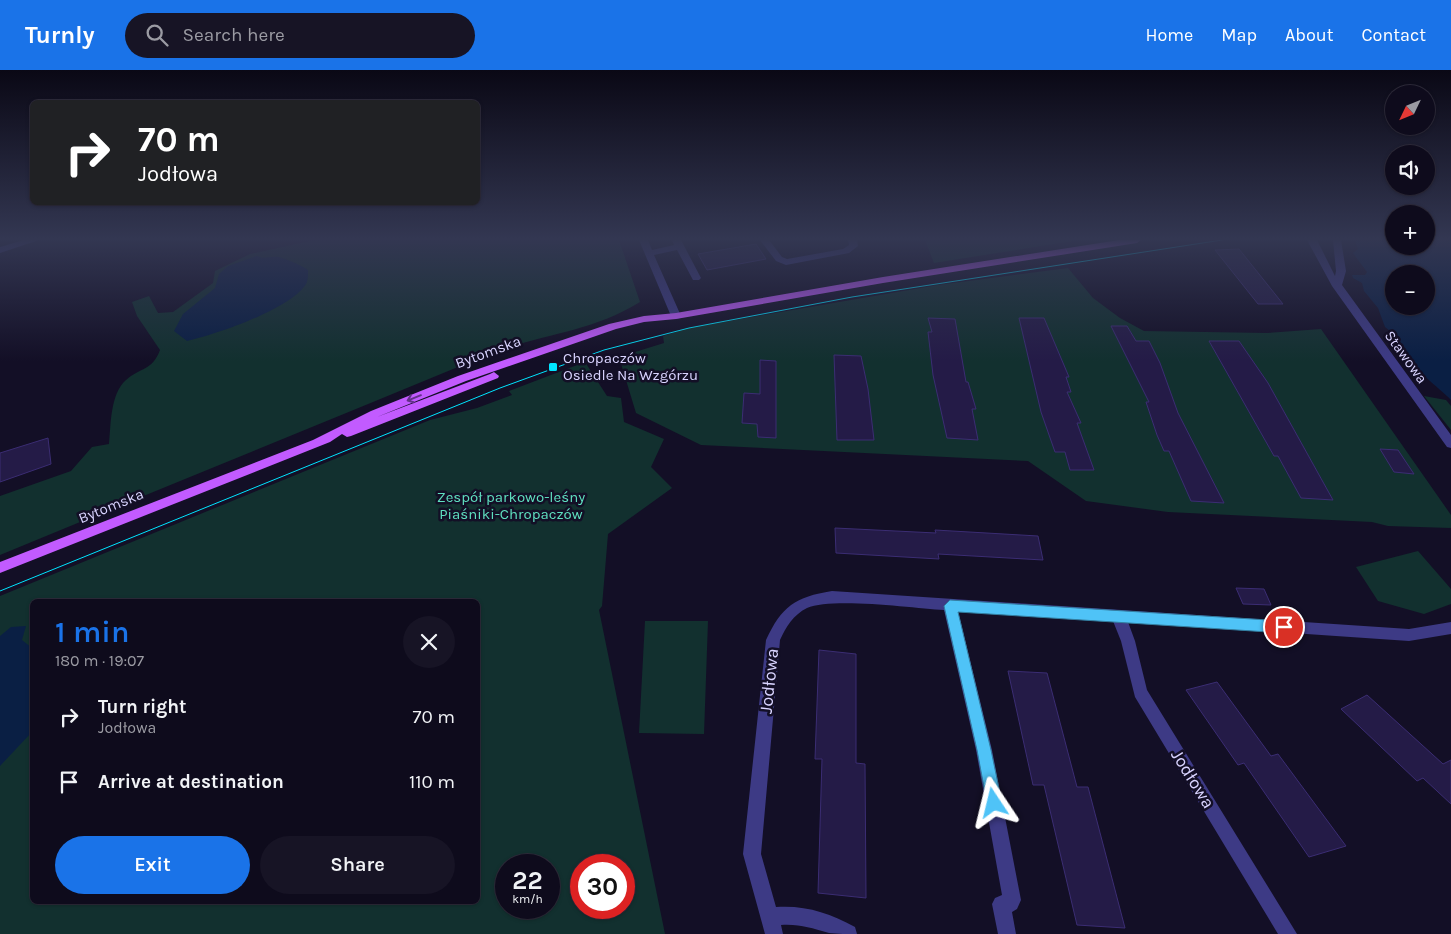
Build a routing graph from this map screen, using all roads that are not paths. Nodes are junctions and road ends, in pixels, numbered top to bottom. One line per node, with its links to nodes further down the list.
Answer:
1 (660, 280): 6 (street)
2 (881, 280): 6 (main road, Bytomska)
3 (1333, 280): 5 (street, Stawowa)
4 (1338, 280): 5 (street)
5 (1337, 286): 7 (street, Stawowa)
6 (676, 316): 8 (main road, Bytomska)
7 (1451, 444)
8 (0, 568)
9 (950, 606): 10 (street, Jodłowa); 12 (street, Jodłowa); 14 (street)
10 (1118, 616): 11 (street, Jodłowa); 15 (street, Jodłowa)
11 (1451, 628)
12 (771, 925): 13 (street, Jodłowa)
13 (848, 934)
14 (1007, 934)
15 (1288, 934)

